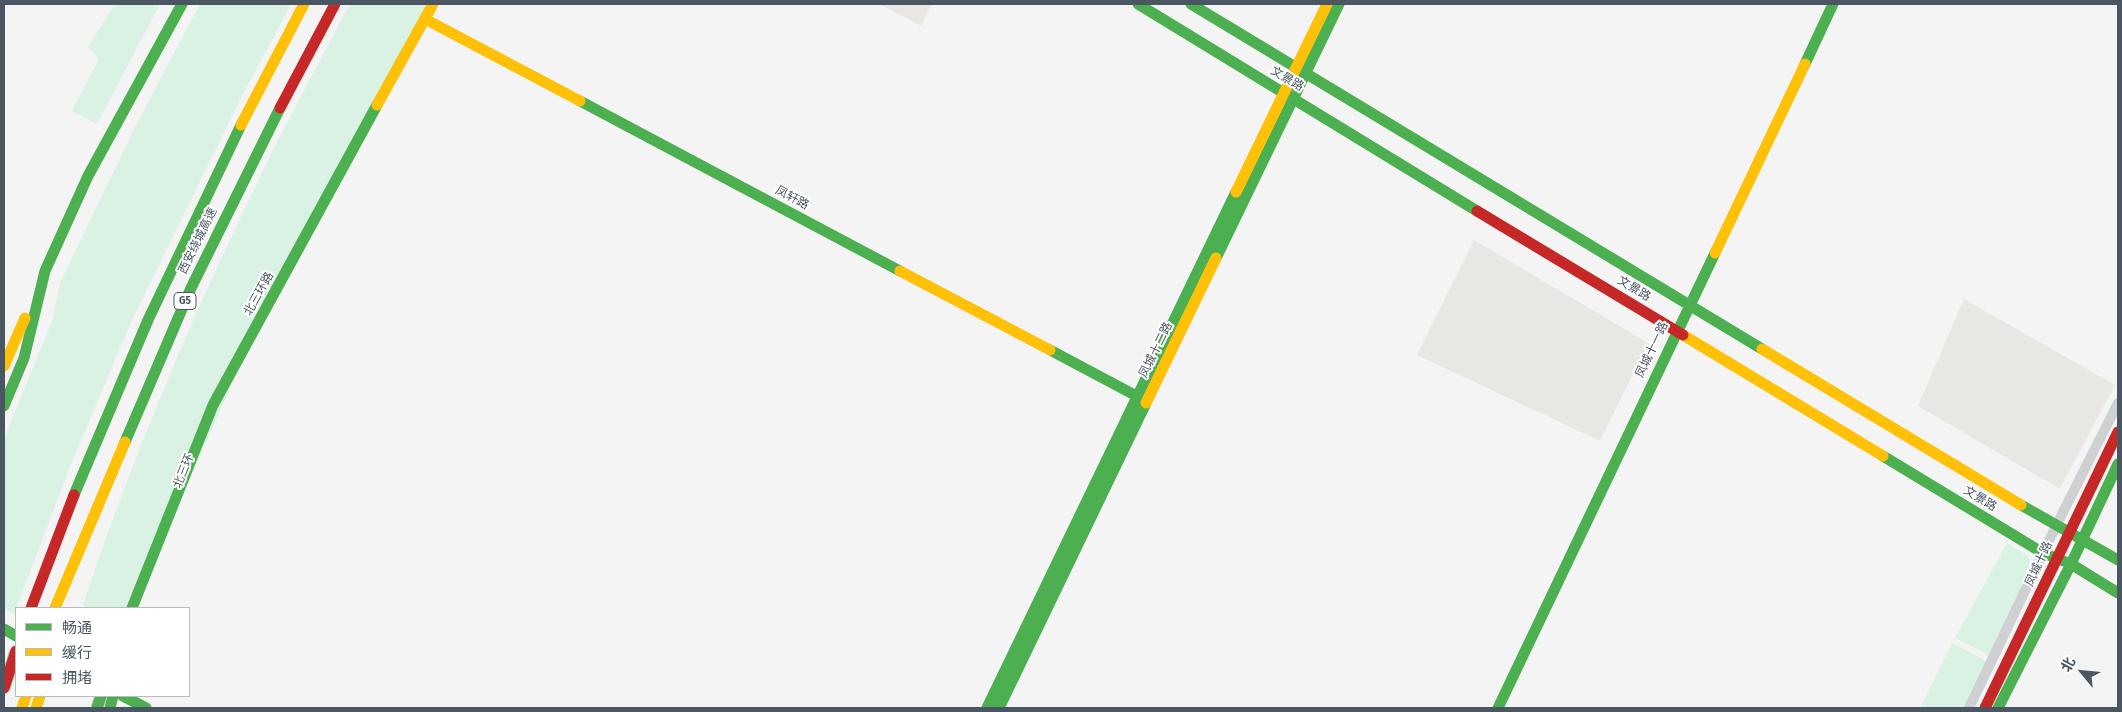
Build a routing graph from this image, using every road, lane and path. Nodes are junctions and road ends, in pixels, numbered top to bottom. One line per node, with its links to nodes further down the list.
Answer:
1 (182, 4): 13 (main road)
2 (304, 4): 32 (main road, 西安绕城高速 / G5)
3 (335, 4): 23 (main road, 西安绕城高速 / G5)
4 (433, 4): 10 (main road, 北三环路)
5 (1138, 4): 12 (main road, 文景路)
6 (1191, 4): 11 (main road, 文景路)
7 (1328, 4): 11 (main road, 凤城十二路)
8 (1339, 4): 11 (main road, 凤城十二路)
9 (1833, 4): 14 (main road, 凤城十一路)
10 (424, 19): 16 (main road, 北三环路); 18 (main road, 凤轩路)
11 (1301, 71): 12 (main road, 凤城十二路); 14 (main road, 文景路)
12 (1289, 97): 15 (main road, 文景路); 18 (main road, 凤城十二路)
13 (46, 272): 17 (main road); 20 (main road)
14 (1689, 305): 15 (main road, 凤城十一路); 24 (main road, 文景路)
15 (1676, 331): 27 (main road, 文景路); 49 (main road, 凤城十一路)
16 (248, 343): 35 (main road, 北三环路); 36 (main road, 北三环)
17 (4, 366)
18 (1142, 398): 47 (main road, 凤城十二路); 48 (main road, 凤城十二路)
19 (2118, 403): 24 (street)
20 (4, 406)
21 (2118, 432): 25 (main road, 凤城十路)
22 (2118, 464): 26 (main road)
23 (103, 499): 33 (main road, 西安绕城高速 / G5); 34 (main road)
24 (2056, 526): 25 (main road, 文景路); 27 (street)
25 (2068, 533): 26 (main road, 文景路); 28 (main road, 凤城十路)
26 (2082, 539): 29 (main road, 文景路); 30 (main road)
27 (2043, 553): 28 (main road, 文景路); 50 (street)
28 (2058, 558): 30 (main road, 文景路); 51 (main road, 凤城十路)
29 (2118, 560)
30 (2071, 564): 31 (main road, 文景路); 52 (main road)
31 (2118, 593)
32 (32, 605)
33 (56, 607)
34 (68, 607)
35 (132, 607)
36 (144, 607)
37 (4, 629): 38 (main road)
38 (15, 635)
39 (4, 650): 41 (main road)
40 (15, 654): 42 (main road, bridge)
41 (15, 656)
42 (4, 688)
43 (92, 697): 45 (main road)
44 (125, 697): 46 (main road)
45 (112, 705)
46 (146, 708)
47 (987, 708)
48 (999, 708)
49 (1498, 708)
50 (1969, 708)
51 (1985, 708)
52 (1998, 708)

